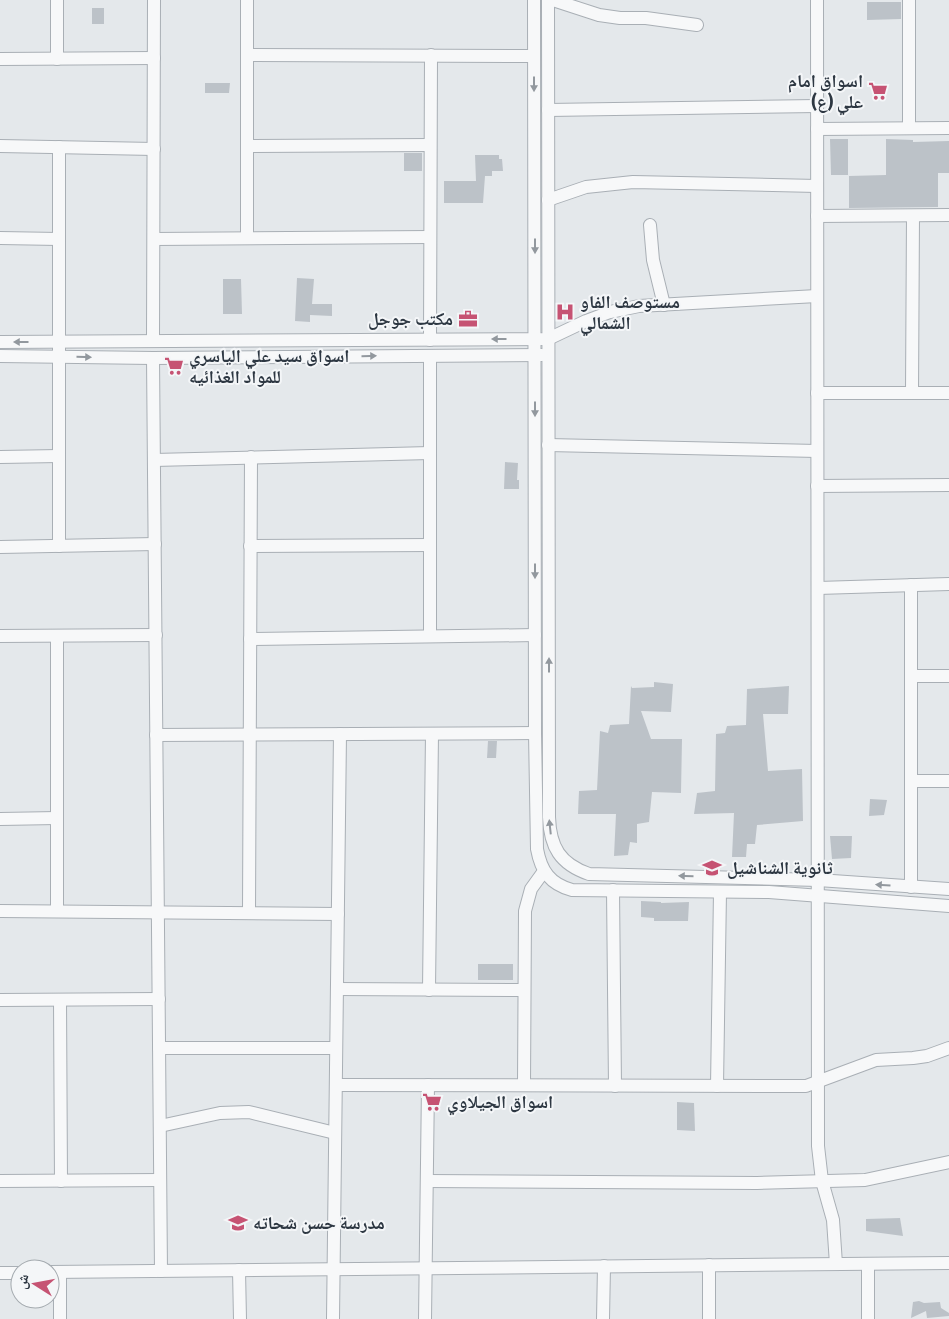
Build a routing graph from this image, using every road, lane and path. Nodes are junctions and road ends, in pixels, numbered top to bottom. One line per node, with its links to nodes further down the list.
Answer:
1 (57, 0): 14 (street)
2 (154, 0): 13 (street)
3 (247, 0): 10 (street)
4 (534, 0): 12 (street)
5 (548, 0): 17 (street)
6 (553, 0): 9 (street)
7 (817, 0): 16 (street)
8 (909, 0): 18 (street)
9 (697, 25)
10 (247, 55): 11 (street); 23 (street)
11 (431, 56): 12 (street); 21 (street)
12 (534, 56): 39 (street, one-way to 39)
13 (154, 58): 14 (street); 25 (street)
14 (57, 59): 15 (street)
15 (0, 60)
16 (817, 106): 17 (street); 20 (street)
17 (548, 110): 27 (street)
18 (909, 128): 19 (street); 20 (street)
19 (949, 128)
20 (817, 129): 26 (street)
21 (430, 145): 23 (street); 32 (street)
22 (0, 146): 24 (street)
23 (247, 146): 34 (street)
24 (59, 147): 25 (street); 35 (street)
25 (154, 149): 36 (street)
26 (817, 186): 27 (street); 29 (street)
27 (548, 200): 39 (street)
28 (949, 215): 30 (street)
29 (817, 216): 30 (street); 37 (street)
30 (913, 216): 51 (street)
31 (650, 225): 38 (street)
32 (430, 237): 34 (street); 40 (street)
33 (0, 238): 35 (street)
34 (247, 238): 36 (street)
35 (59, 239): 41 (street)
36 (154, 239): 42 (street)
37 (817, 296): 38 (street); 50 (street)
38 (664, 305): 39 (street)
39 (541, 339): 40 (street, one-way to 40); 44 (street); 45 (street)
40 (430, 340): 42 (street)
41 (59, 341): 42 (street); 43 (street, one-way to 43); 48 (street)
42 (153, 341)
43 (0, 342)
44 (535, 355): 45 (street); 47 (street); 71 (street, one-way to 71)
45 (548, 355): 53 (street)
46 (0, 356): 48 (street)
47 (430, 356): 49 (street, one-way to 47); 55 (street)
48 (59, 357): 49 (street, one-way to 49); 56 (street)
49 (153, 358): 59 (street)
50 (817, 393): 51 (street); 54 (street)
51 (912, 393): 52 (street)
52 (949, 393)
53 (548, 445): 54 (street); 88 (street, one-way to 53)
54 (817, 451): 61 (street)
55 (430, 453): 58 (street); 63 (street)
56 (59, 456): 57 (street); 64 (street)
57 (0, 457)
58 (251, 457): 59 (street); 65 (street)
59 (154, 460): 62 (street)
60 (949, 485): 61 (street)
61 (817, 486): 69 (street)
62 (155, 544): 64 (street); 70 (street)
63 (430, 545): 65 (street); 74 (street)
64 (59, 546): 66 (street)
65 (250, 546): 75 (street)
66 (0, 547)
67 (949, 584): 68 (street)
68 (911, 585): 69 (street); 76 (street)
69 (818, 588): 88 (street)
70 (156, 635): 73 (street); 82 (street)
71 (535, 635): 74 (street); 78 (street)
72 (0, 636): 73 (street)
73 (57, 636): 85 (street)
74 (430, 636): 75 (street)
75 (250, 638): 79 (street)
76 (911, 676): 77 (street); 84 (street)
77 (949, 676)
78 (535, 733): 81 (street); 87 (street)
79 (250, 734): 80 (street); 82 (street); 98 (street)
80 (340, 734): 81 (street); 99 (street)
81 (432, 734): 101 (street)
82 (156, 735): 97 (street)
83 (949, 781): 84 (street)
84 (910, 782): 89 (street)
85 (57, 818): 86 (street); 96 (street)
86 (0, 819)
87 (544, 871): 91 (street); 102 (street)
88 (818, 880): 89 (street, one-way to 88); 93 (street)
89 (910, 887): 90 (street)
90 (949, 889)
91 (613, 890): 92 (street); 113 (street)
92 (720, 892): 93 (street); 114 (street)
93 (818, 895): 94 (street); 109 (street)
94 (949, 906)
95 (0, 911): 96 (street)
96 (56, 911): 97 (street)
97 (158, 911): 98 (street); 103 (street)
98 (249, 912): 99 (street)
99 (338, 914): 100 (street)
100 (337, 989): 101 (street); 107 (street)
101 (429, 990): 102 (street)
102 (524, 990): 112 (street)
103 (159, 999): 105 (street); 106 (street)
104 (0, 1000): 105 (street)
105 (60, 1000): 120 (street)
106 (159, 1048): 107 (street); 115 (street)
107 (336, 1048): 110 (street)
108 (949, 1048): 109 (street)
109 (818, 1082): 114 (street); 122 (street)
110 (336, 1085): 111 (street); 116 (street)
111 (428, 1085): 112 (street); 121 (street)
112 (524, 1086): 113 (street)
113 (615, 1086): 114 (street)
114 (717, 1086)
115 (160, 1126): 116 (street); 118 (street)
116 (335, 1133): 129 (street)
117 (949, 1162): 122 (street)
118 (160, 1180): 120 (street); 131 (street)
119 (0, 1181): 120 (street)
120 (61, 1181)
121 (426, 1181): 122 (street); 128 (street)
122 (822, 1181): 124 (street)
123 (949, 1263): 125 (street)
124 (836, 1264): 125 (street); 126 (street)
125 (868, 1264): 138 (street)
126 (709, 1265): 127 (street); 137 (street)
127 (604, 1266): 128 (street); 136 (street)
128 (426, 1268): 129 (street); 135 (street)
129 (334, 1269): 130 (street); 134 (street)
130 (239, 1270): 131 (street); 133 (street)
131 (161, 1271): 132 (street)
132 (60, 1272)
133 (240, 1319)
134 (333, 1319)
135 (425, 1319)
136 (604, 1319)
137 (709, 1319)
138 (868, 1319)

